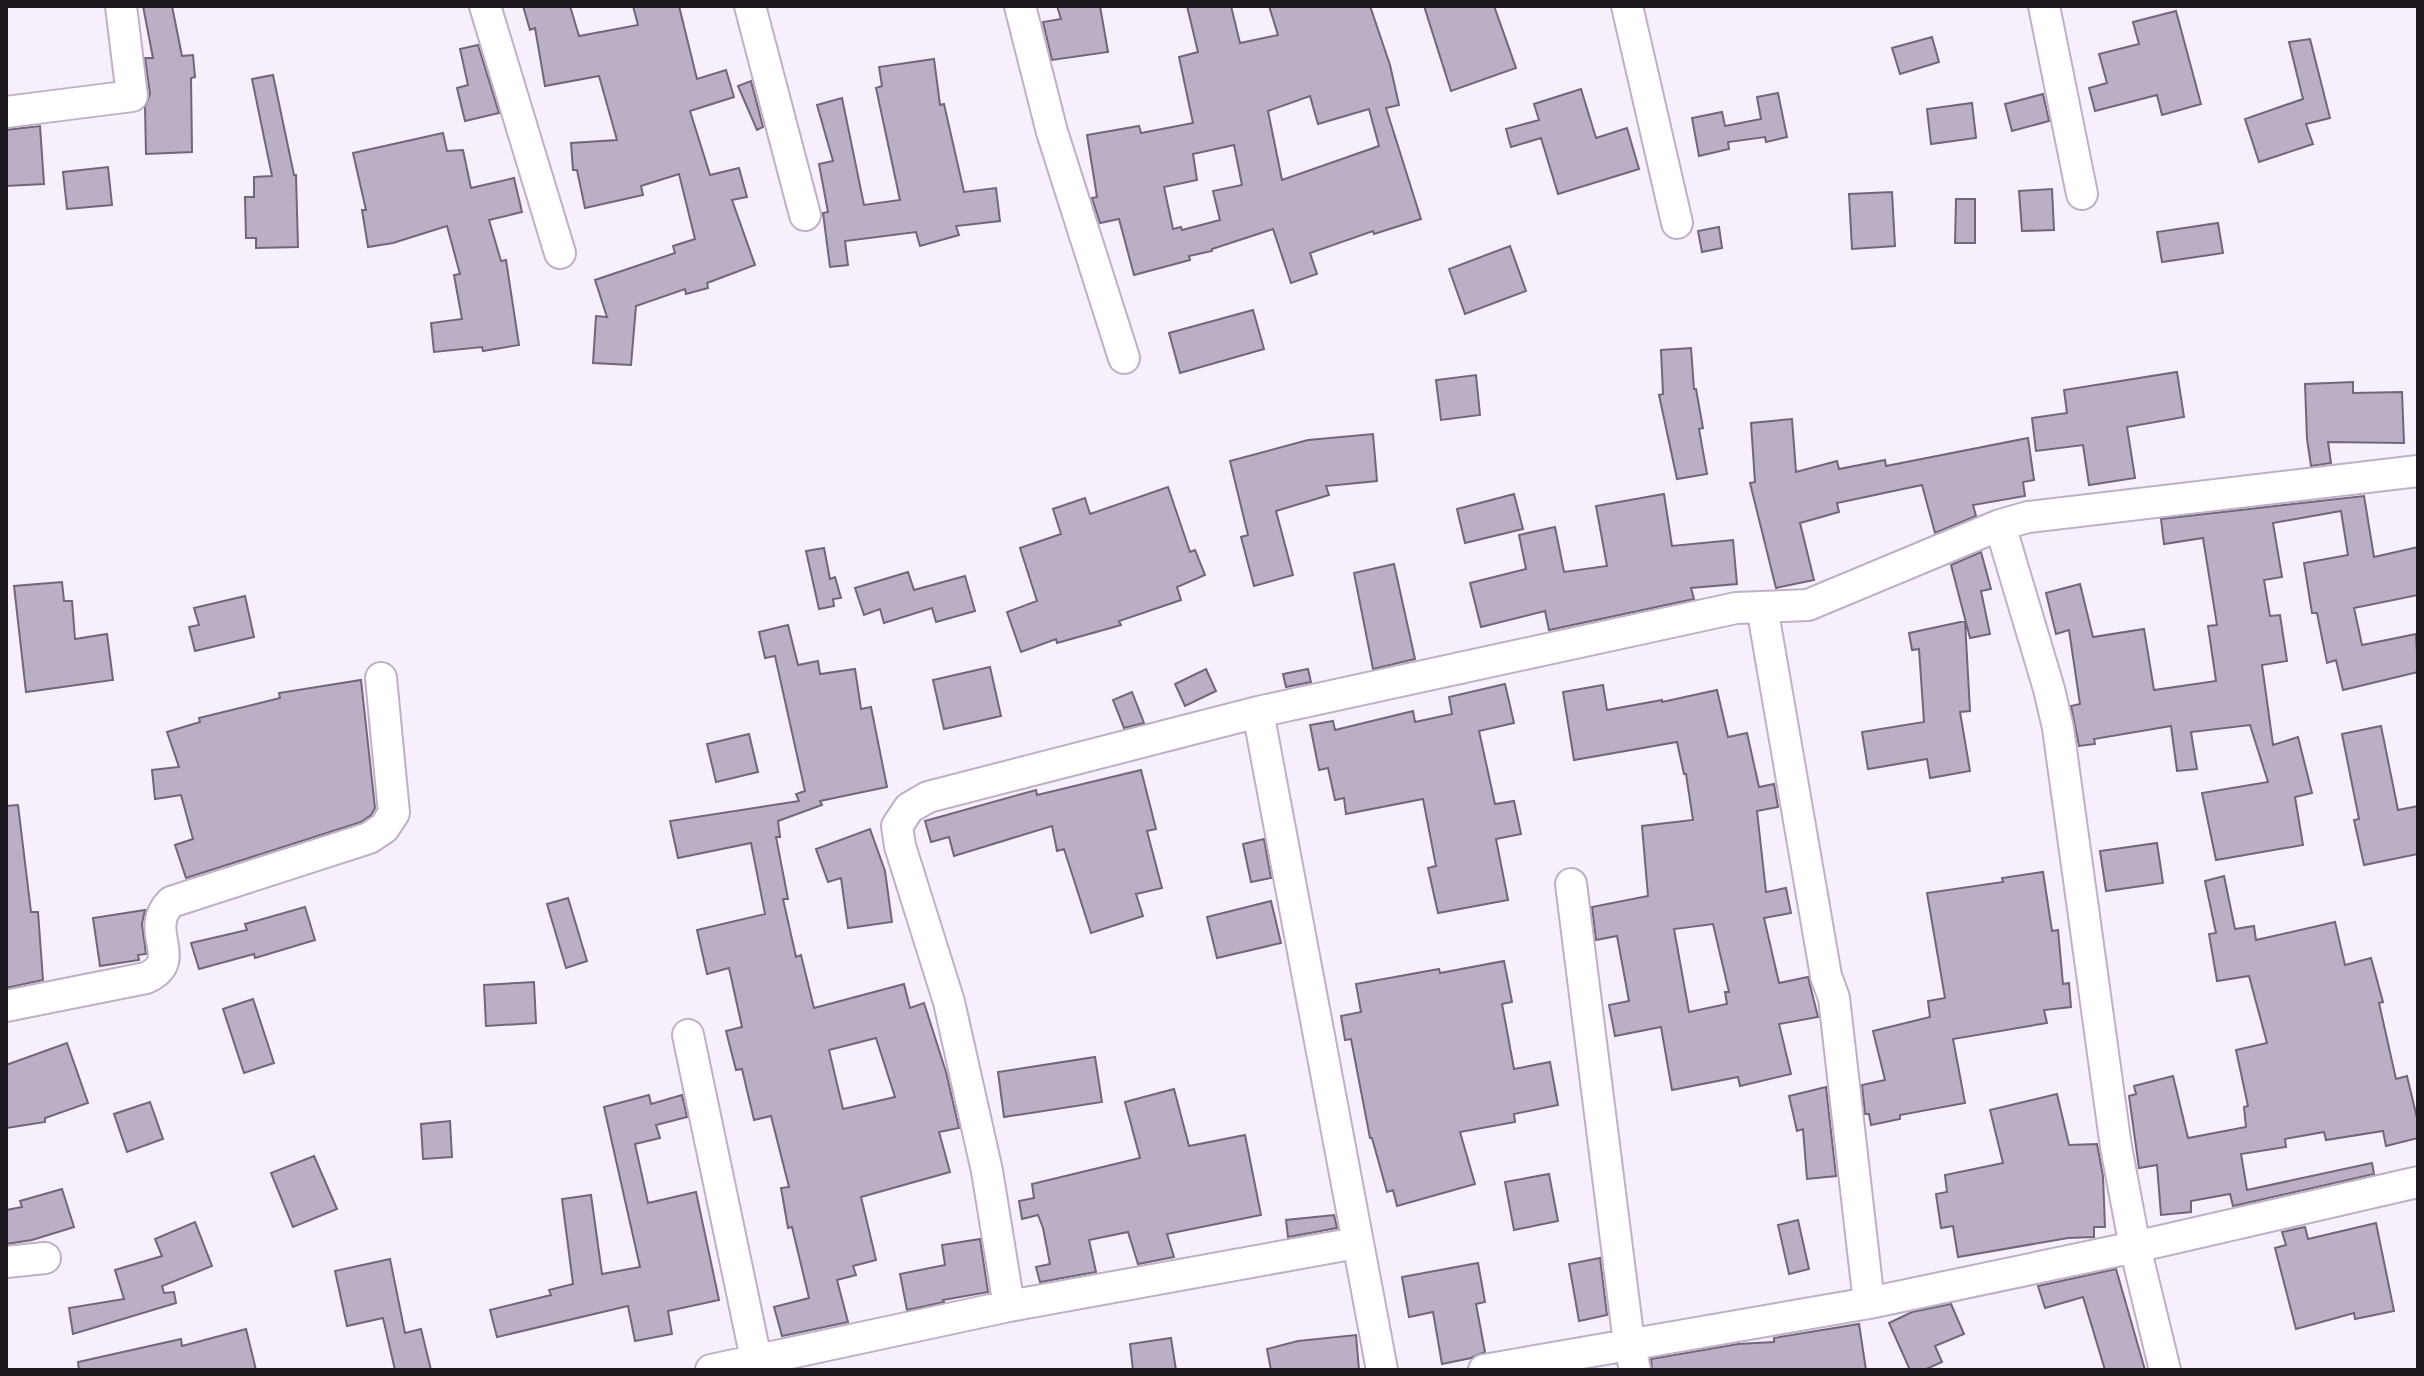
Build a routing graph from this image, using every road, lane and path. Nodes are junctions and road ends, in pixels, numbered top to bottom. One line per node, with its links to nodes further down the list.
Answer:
1 (121, 6): 7 (street)
2 (485, 6): 11 (street)
3 (750, 6): 9 (street)
4 (1020, 6): 12 (street)
5 (1627, 6): 10 (street)
6 (2044, 6): 8 (street)
7 (6, 112)
8 (2082, 194)
9 (805, 215)
10 (1677, 223)
11 (560, 253)
12 (1124, 358)
13 (2418, 471): 14 (street)
14 (2000, 525): 15 (street); 23 (street)
15 (1762, 607): 17 (street); 26 (street)
16 (381, 678): 19 (street)
17 (1258, 712): 22 (street); 27 (street)
18 (1571, 884): 28 (street)
19 (6, 1006)
20 (688, 1035): 29 (street)
21 (2418, 1182): 23 (street)
22 (1356, 1243): 27 (street); 31 (street)
23 (2135, 1247): 26 (street); 33 (street)
24 (45, 1258): 25 (street)
25 (6, 1262)
26 (1869, 1303): 28 (street)
27 (1009, 1306): 29 (street)
28 (1632, 1356): 32 (street)
29 (756, 1359): 30 (street)
30 (711, 1370)
31 (1382, 1370)
32 (1484, 1370)
33 (2165, 1370)

